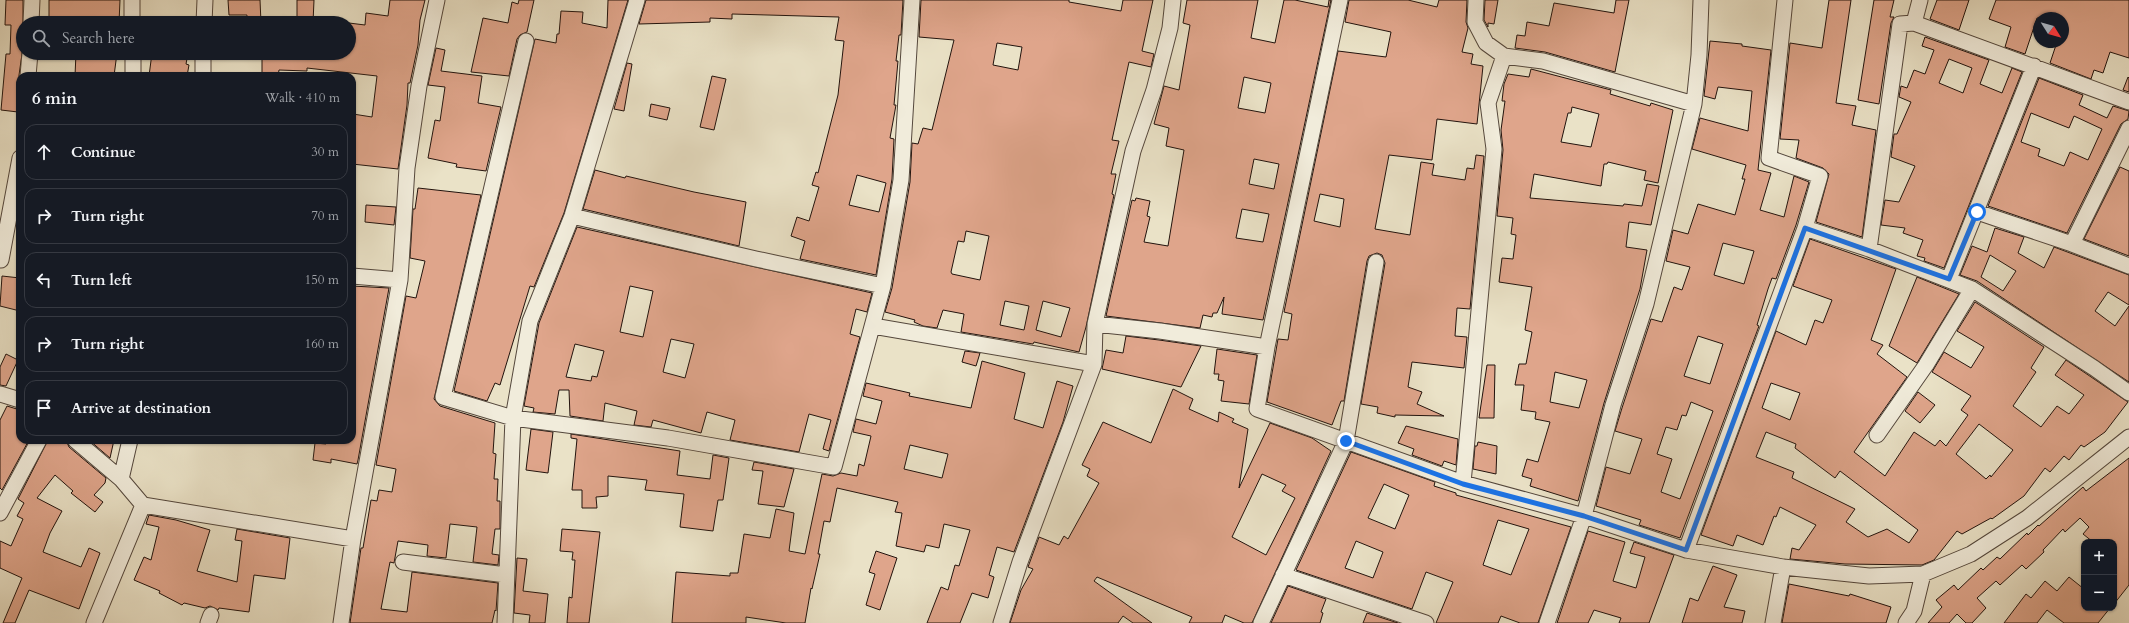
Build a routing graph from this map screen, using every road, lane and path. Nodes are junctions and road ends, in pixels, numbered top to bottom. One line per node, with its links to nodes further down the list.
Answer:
1 (32, 0): 13 (street)
2 (132, 0): 14 (street)
3 (205, 0): 15 (street)
4 (437, 0): 40 (street)
5 (637, 0): 31 (street)
6 (912, 0): 41 (street)
7 (1173, 0): 43 (street)
8 (1340, 0): 45 (street)
9 (1476, 0): 18 (street)
10 (1701, 0): 27 (street)
11 (1785, 0): 32 (street)
12 (1920, 0): 16 (street)
13 (31, 16)
14 (132, 16)
15 (204, 16)
16 (1914, 23): 22 (street); 34 (street)
17 (526, 41): 50 (street)
18 (1504, 56): 27 (street); 58 (street)
19 (29, 60): 23 (street)
20 (133, 60): 24 (street)
21 (203, 60): 25 (street)
22 (2034, 66): 26 (street); 30 (street)
23 (28, 72)
24 (134, 72)
25 (203, 72)
26 (2129, 102)
27 (1694, 104): 61 (street)
28 (2129, 128): 33 (street)
29 (16, 186): 35 (street)
30 (1977, 212): 33 (street); 39 (street)
31 (572, 216): 41 (street); 50 (street)
32 (1805, 228): 34 (street); 63 (street)
33 (2072, 244): 37 (street)
34 (1868, 249): 39 (street)
35 (1, 260)
36 (1376, 262): 53 (street)
37 (2129, 266)
38 (356, 276): 40 (street)
39 (1949, 279): 42 (street)
40 (400, 280): 62 (street)
41 (883, 286): 44 (street)
42 (1972, 289): 47 (street); 51 (street)
43 (1095, 324): 45 (street); 46 (street)
44 (873, 326): 46 (street); 50 (street)
45 (1267, 346): 53 (street)
46 (1094, 364): 72 (street)
47 (2129, 393)
48 (0, 394): 49 (street)
49 (16, 399)
50 (512, 418): 67 (street)
51 (1876, 434)
52 (2129, 437): 66 (street)
53 (1346, 441): 58 (street); 68 (street)
54 (37, 444): 60 (street)
55 (80, 444): 57 (street)
56 (129, 444): 57 (street)
57 (121, 479): 59 (street)
58 (1463, 484): 61 (street)
59 (143, 505): 62 (street); 69 (street)
60 (0, 513)
61 (1584, 516): 63 (street); 75 (street)
62 (353, 539): 70 (street)
63 (1686, 550): 65 (street)
64 (404, 562): 67 (street)
65 (1783, 567): 66 (street); 76 (street)
66 (1923, 574): 77 (street)
67 (506, 575): 71 (street)
68 (1283, 575): 73 (street); 74 (street)
69 (94, 623)
70 (341, 623)
71 (505, 623)
72 (1001, 623)
73 (1261, 623)
74 (1426, 623)
75 (1547, 623)
76 (1773, 623)
77 (1906, 623)

